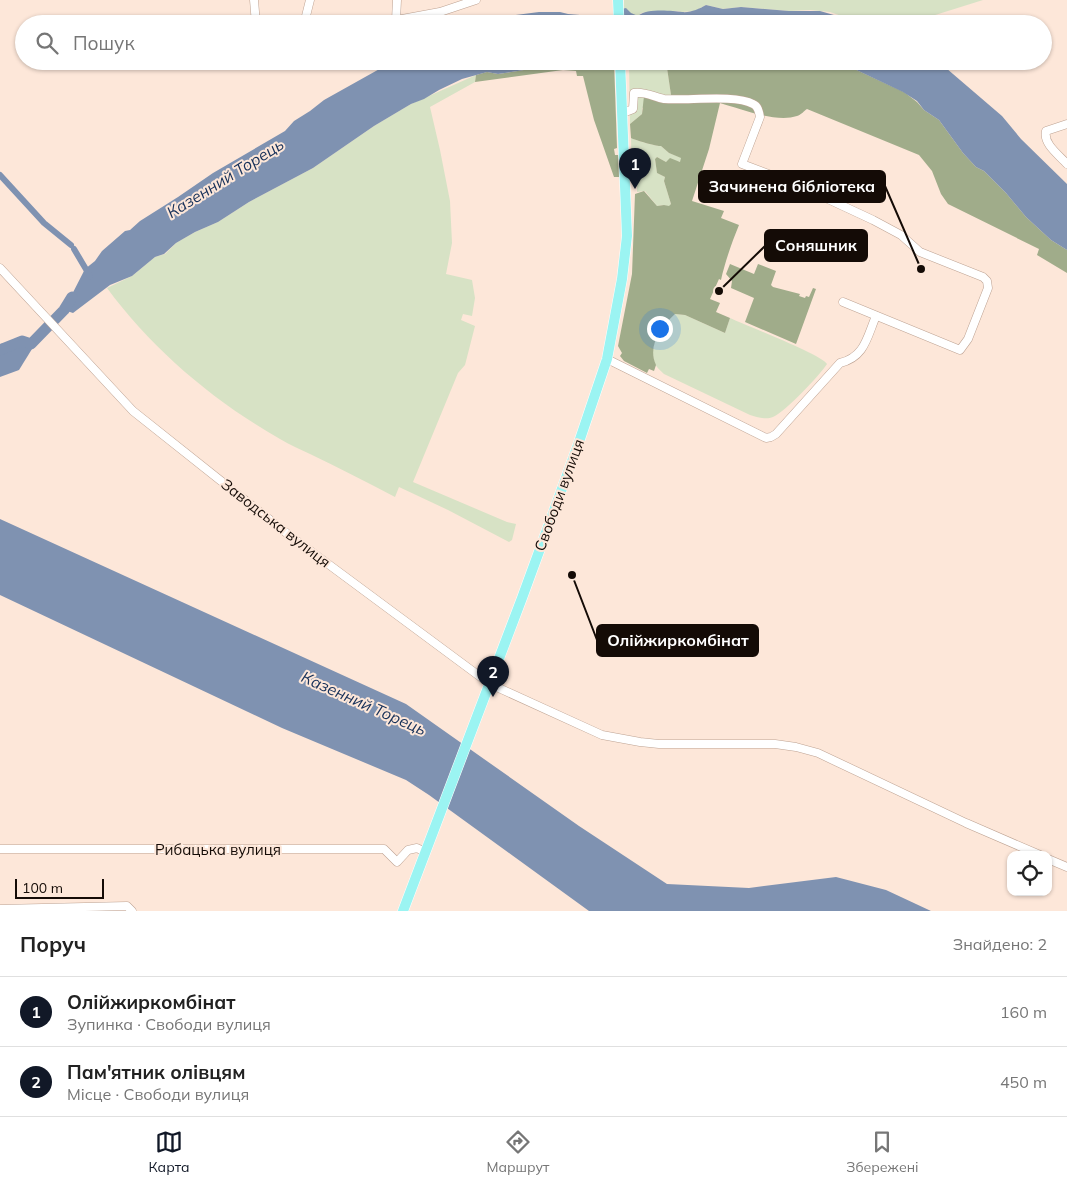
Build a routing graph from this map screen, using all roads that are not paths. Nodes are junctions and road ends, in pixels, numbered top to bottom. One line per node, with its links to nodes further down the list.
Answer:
1 (254, 0): 6 (street)
2 (310, 0): 7 (street)
3 (397, 0): 8 (street)
4 (476, 0): 9 (street)
5 (618, 0): 10 (main road)
6 (255, 15)
7 (306, 15)
8 (396, 15)
9 (424, 15)
10 (619, 15)
11 (620, 70): 12 (main road, Свободи вулиця)
12 (622, 111): 17 (street); 18 (main road, Свободи вулиця)
13 (1067, 124): 14 (street)
14 (1067, 164)
15 (0, 268): 19 (street, Заводська вулиця)
16 (843, 302): 17 (street)
17 (876, 316): 18 (street)
18 (607, 358): 19 (main road, Свободи вулиця)
19 (490, 684): 21 (street, Заводська вулиця); 22 (main road, Свободи вулиця)
20 (0, 849): 22 (street, Рибацька вулиця)
21 (1031, 851)
22 (424, 852): 27 (main road, Свободи вулиця)
23 (1052, 861): 24 (street)
24 (1067, 867)
25 (0, 909): 26 (street)
26 (132, 911)
27 (403, 911)

